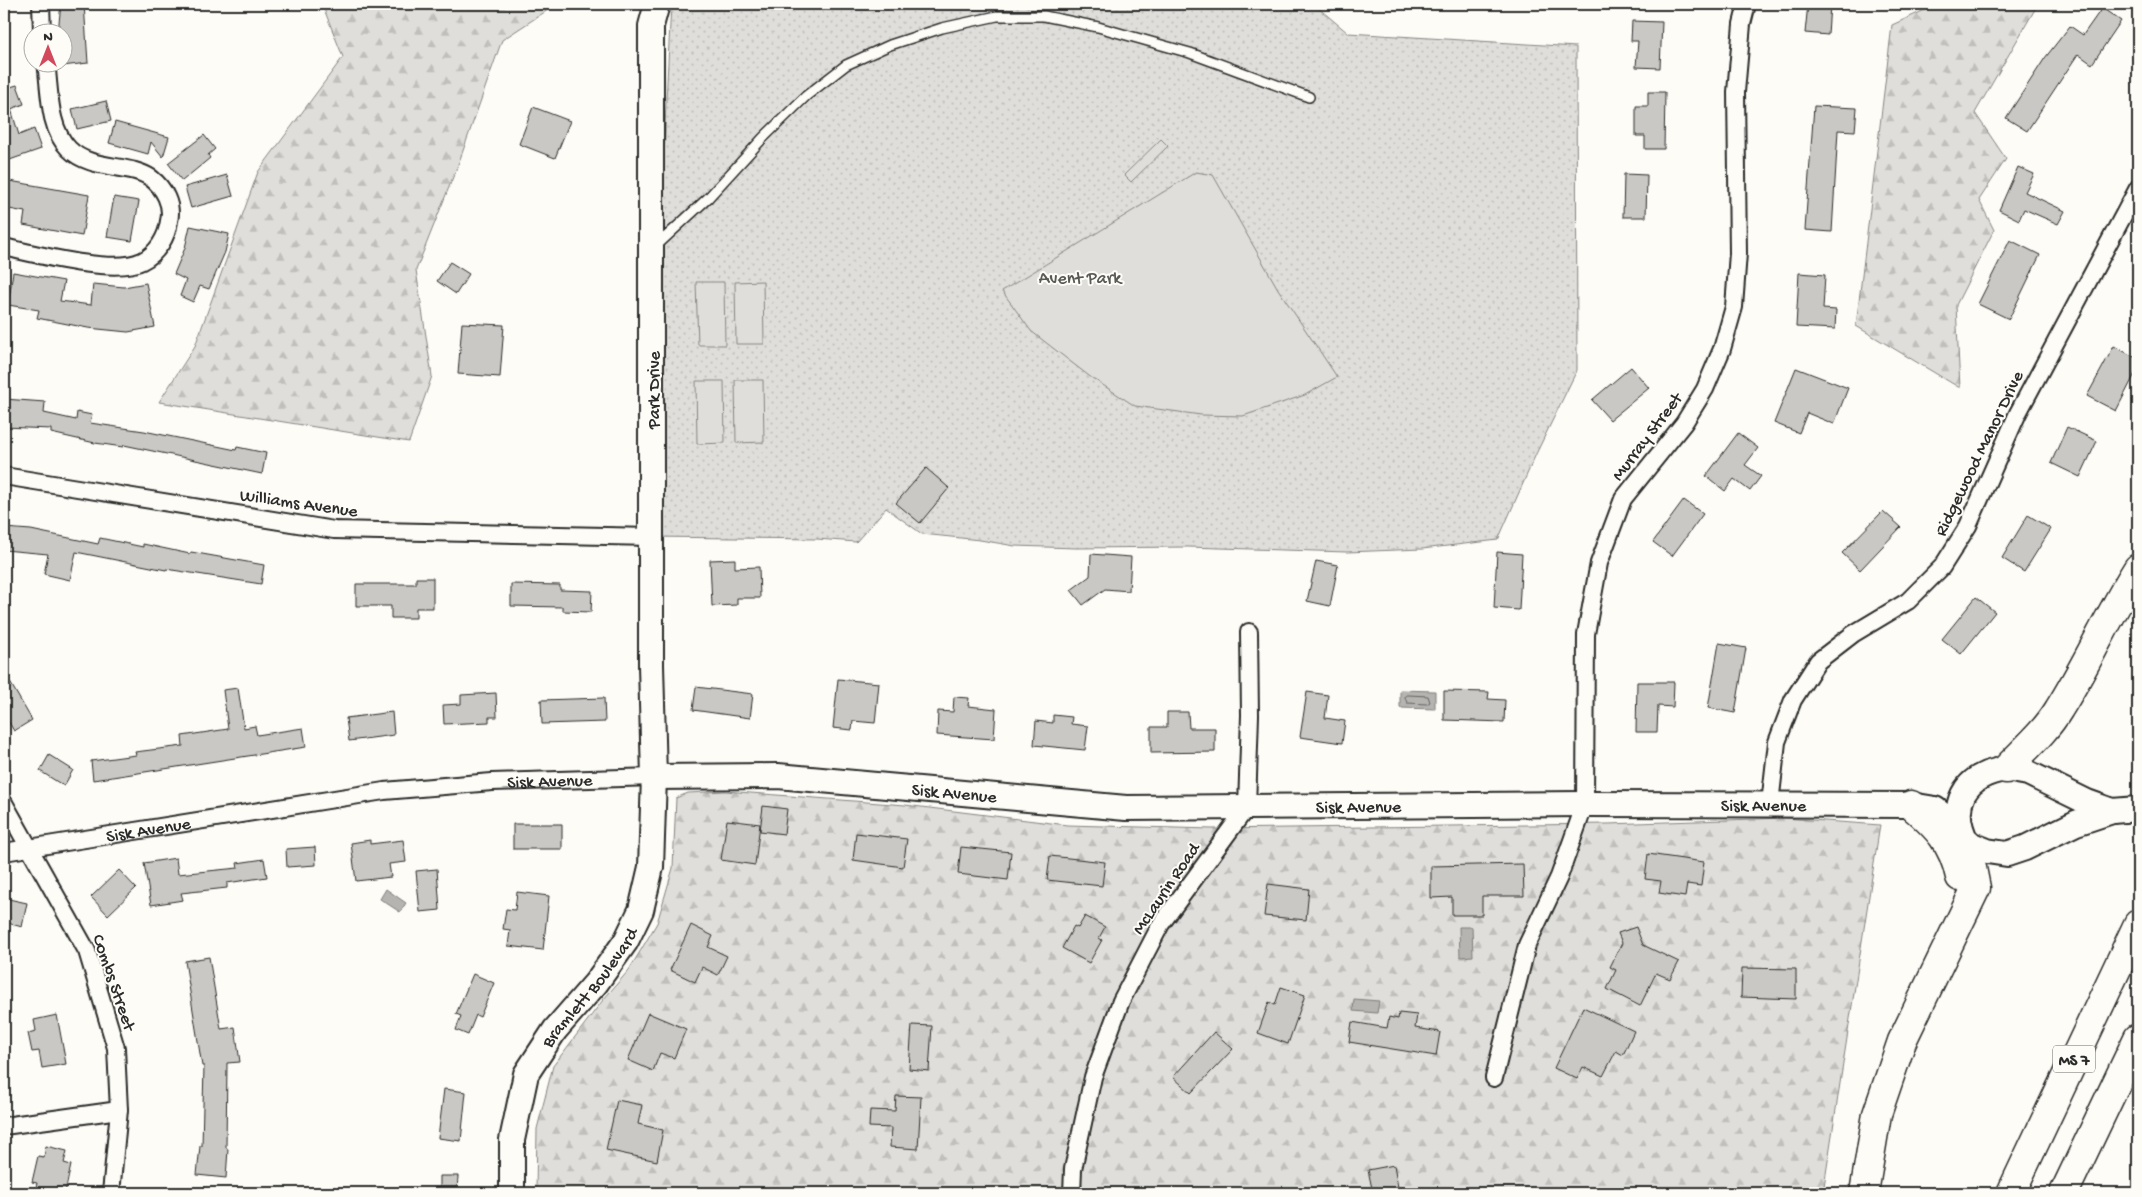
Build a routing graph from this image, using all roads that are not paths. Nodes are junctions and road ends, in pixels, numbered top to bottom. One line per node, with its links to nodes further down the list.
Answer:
1 (41, 4): 4 (street)
2 (657, 4): 9 (street, Park Drive)
3 (1747, 4): 18 (street, Murray Street)
4 (42, 22)
5 (47, 72): 8 (street)
6 (1310, 97): 9 (lane)
7 (2138, 188): 19 (street, Ridgewood Manor Drive)
8 (4, 247)
9 (653, 248): 11 (street, Park Drive)
10 (4, 476): 11 (street, Williams Avenue)
11 (652, 537): 15 (street, Park Drive)
12 (2138, 568): 14 (highway)
13 (1248, 632): 21 (street)
14 (2006, 769): 16 (street, Sisk Avenue); 23 (street, Sisk Avenue)
15 (654, 776): 21 (street, Sisk Avenue); 25 (street, Sisk Avenue); 34 (street, Bramlett Boulevard)
16 (1968, 787): 20 (street, Sisk Avenue); 24 (street)
17 (4, 803): 25 (street, Combs Street)
18 (1585, 804): 19 (street, Sisk Avenue); 21 (street, Sisk Avenue); 30 (street, Murray Street)
19 (1770, 804): 20 (street, Sisk Avenue)
20 (1911, 805): 24 (street, Sisk Avenue); 27 (highway)
21 (1247, 807): 35 (street, McLaurin Road)
22 (2138, 810): 23 (street, Sisk Avenue)
23 (2112, 811): 24 (street, Sisk Avenue)
24 (1964, 836): 27 (highway)
25 (30, 848): 26 (street, Sisk Avenue); 31 (street, Combs Street)
26 (4, 852)
27 (1964, 914): 36 (highway)
28 (2138, 924): 37 (highway, MS 7)
29 (2138, 1038): 38 (highway, MS 7)
30 (1494, 1078)
31 (119, 1110): 32 (street); 33 (street, Combs Street)
32 (4, 1126)
33 (111, 1193)
34 (512, 1193)
35 (1072, 1193)
36 (1864, 1193)
37 (2011, 1193)
38 (2064, 1193)

